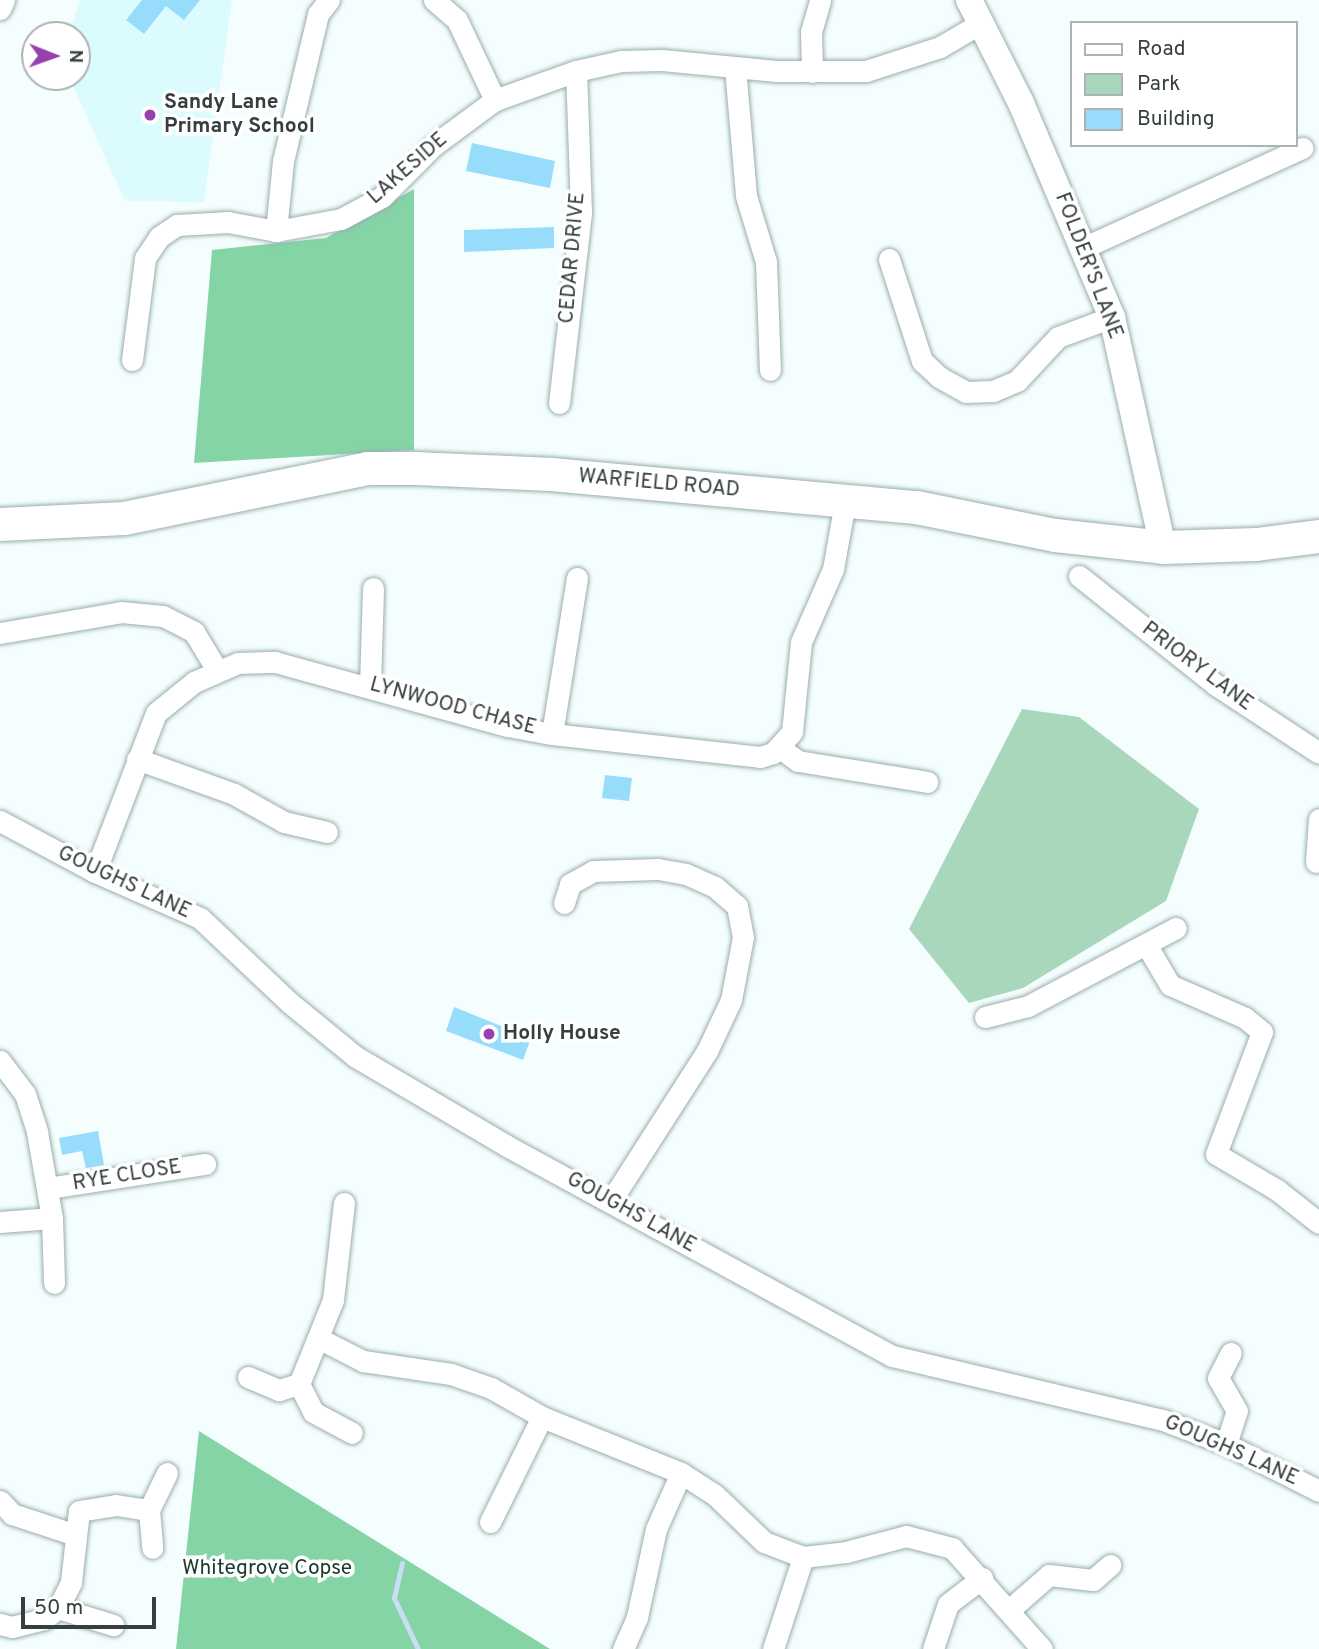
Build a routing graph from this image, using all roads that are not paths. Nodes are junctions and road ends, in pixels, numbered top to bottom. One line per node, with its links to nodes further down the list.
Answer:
1 (4, 0): 5 (street)
2 (330, 0): 12 (street)
3 (434, 0): 10 (street)
4 (820, 0): 9 (street)
5 (0, 9)
6 (975, 12): 9 (street, LAKESIDE); 13 (street, FOLDER'S LANE)
7 (735, 67): 8 (street, LAKESIDE); 9 (street, LAKESIDE); 17 (street)
8 (576, 71): 10 (street, LAKESIDE); 18 (street, CEDAR DRIVE)
9 (812, 72)
10 (495, 100): 12 (street, LAKESIDE)
11 (1302, 148): 13 (street)
12 (276, 231): 16 (street, LAKESIDE)
13 (1085, 247): 15 (street, FOLDER'S LANE)
14 (889, 259): 15 (street)
15 (1112, 317): 22 (street, FOLDER'S LANE)
16 (132, 360)
17 (770, 370)
18 (559, 402)
19 (845, 502): 20 (main road, WARFIELD ROAD); 22 (main road, WARFIELD ROAD); 30 (street)
20 (0, 524)
21 (1319, 536): 22 (main road, WARFIELD ROAD)
22 (1163, 547)
23 (1079, 576): 31 (street, PRIORY LANE)
24 (577, 578): 29 (street)
25 (373, 588): 28 (street)
26 (4, 625): 27 (street)
27 (217, 670): 28 (street, LYNWOOD CHASE); 32 (street, LYNWOOD CHASE)
28 (370, 685): 29 (street, LYNWOOD CHASE)
29 (552, 733): 30 (street, LYNWOOD CHASE)
30 (780, 748): 33 (street)
31 (1319, 754)
32 (137, 759): 36 (street); 38 (street, LYNWOOD CHASE)
33 (927, 782)
34 (1319, 820): 37 (street)
35 (0, 821): 38 (street, GOUGHS LANE)
36 (327, 832)
37 (1316, 862)
38 (95, 872): 46 (street, GOUGHS LANE)
39 (564, 903): 46 (street)
40 (1177, 928): 41 (street)
41 (1147, 947): 42 (street); 50 (street)
42 (985, 1017)
43 (0, 1061): 45 (street)
44 (205, 1164): 45 (street, RYE CLOSE)
45 (48, 1188): 48 (street)
46 (610, 1202): 58 (street, GOUGHS LANE)
47 (344, 1203): 52 (street)
48 (52, 1218): 49 (street); 51 (street)
49 (0, 1222)
50 (1319, 1223)
51 (54, 1283)
52 (318, 1338): 55 (street); 56 (street)
53 (1231, 1353): 58 (street)
54 (248, 1377): 55 (street)
55 (299, 1384): 57 (street)
56 (542, 1417): 60 (street); 64 (street)
57 (352, 1433)
58 (1226, 1444): 61 (street, GOUGHS LANE)
59 (167, 1473): 63 (street)
60 (681, 1473): 67 (street); 74 (street)
61 (1319, 1491)
62 (0, 1501): 65 (street)
63 (149, 1510): 65 (street); 66 (street)
64 (490, 1522)
65 (76, 1535): 70 (street)
66 (152, 1548)
67 (803, 1557): 69 (street); 75 (street)
68 (1110, 1565): 71 (street)
69 (982, 1578): 71 (street); 76 (street)
70 (58, 1608): 72 (street); 73 (street)
71 (1009, 1610): 77 (street)
72 (0, 1624)
73 (113, 1625)
74 (623, 1649)
75 (773, 1649)
76 (933, 1649)
77 (1042, 1649)

